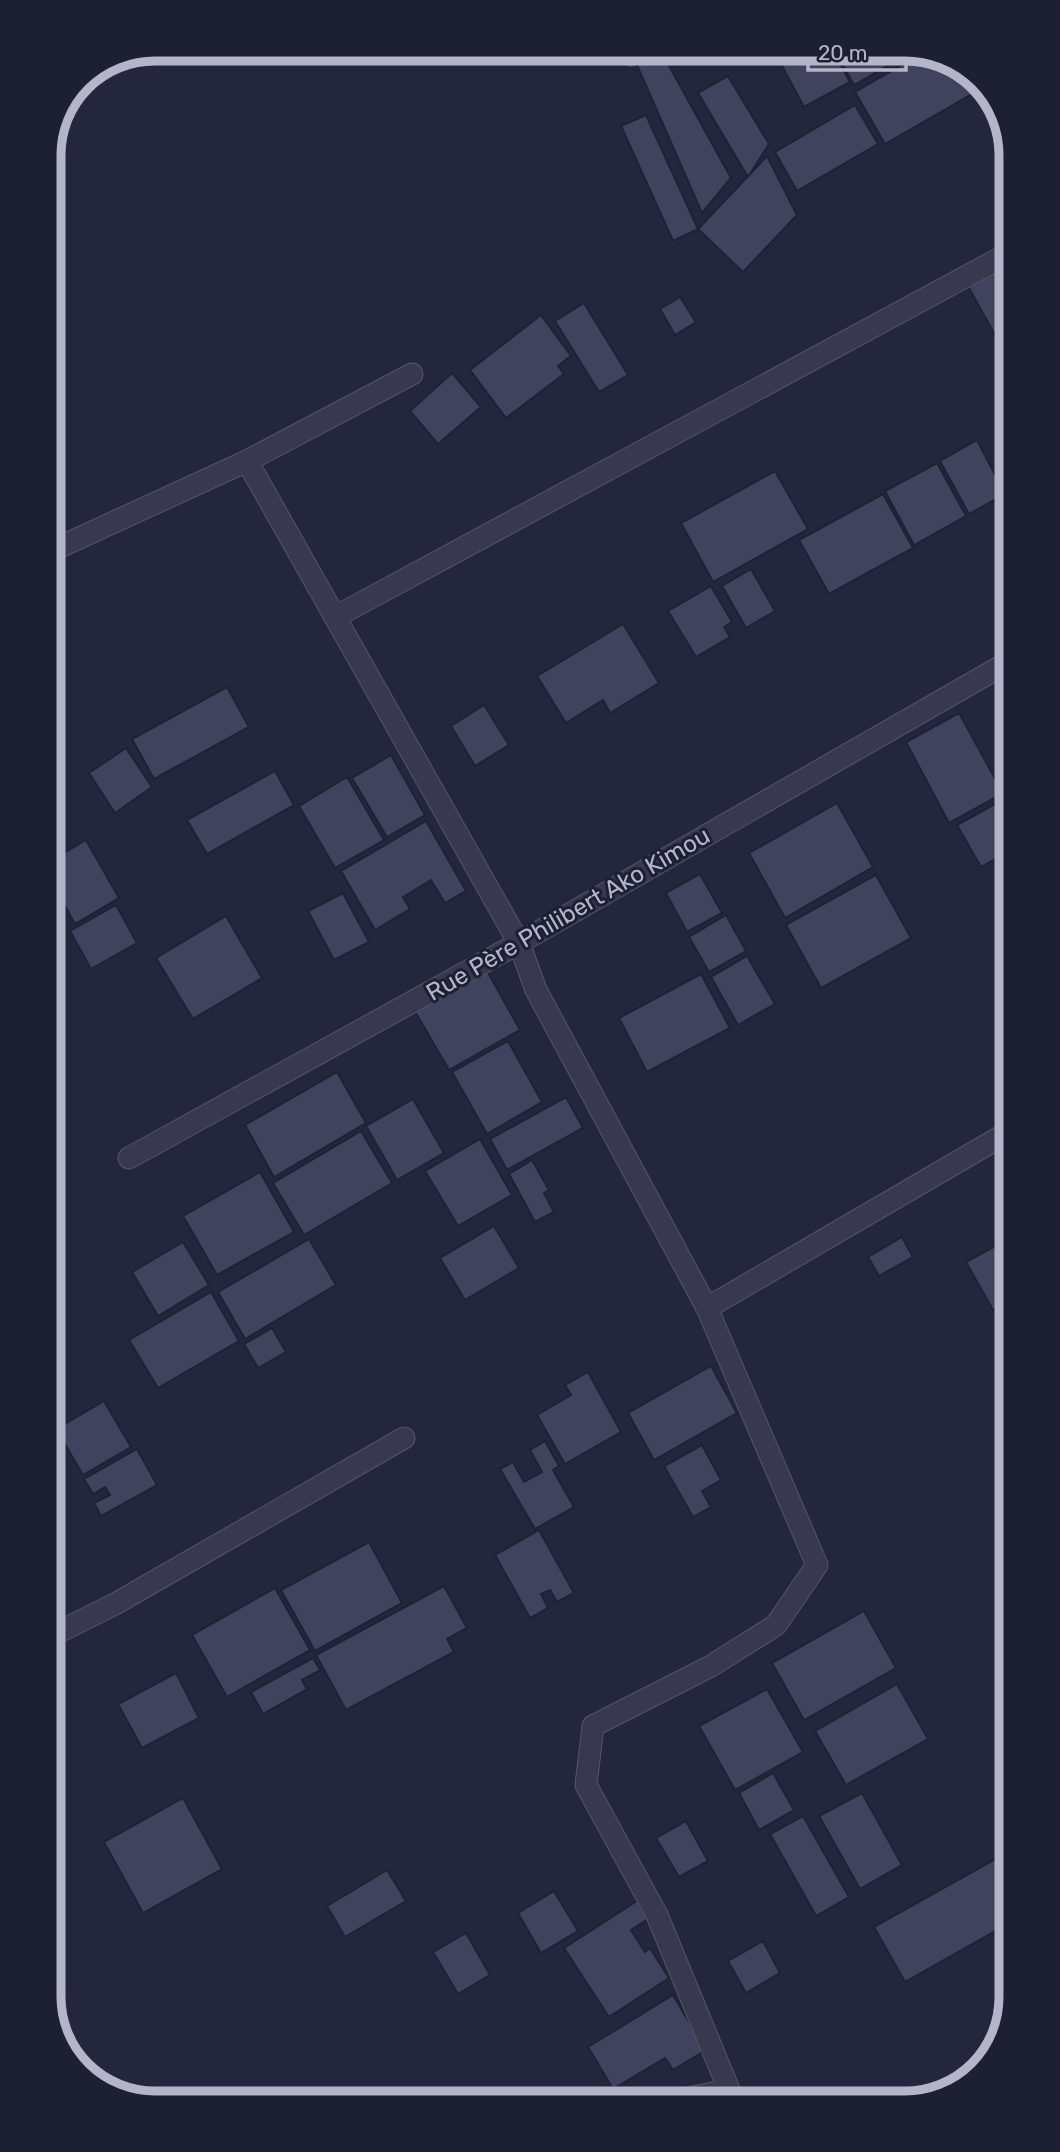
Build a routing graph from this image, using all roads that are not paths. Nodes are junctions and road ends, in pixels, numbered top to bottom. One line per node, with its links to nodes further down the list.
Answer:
1 (999, 259): 5 (street)
2 (412, 374): 3 (street)
3 (247, 461): 4 (street); 5 (street)
4 (61, 546)
5 (335, 617): 7 (street)
6 (999, 667): 7 (street, Rue Père Philibert Ako Kimou)
7 (519, 943): 9 (street, Rue Père Philibert Ako Kimou); 10 (street)
8 (999, 1138): 10 (street)
9 (129, 1158)
10 (707, 1308): 13 (street)
11 (404, 1438): 12 (street)
12 (61, 1631)
13 (729, 2091)

